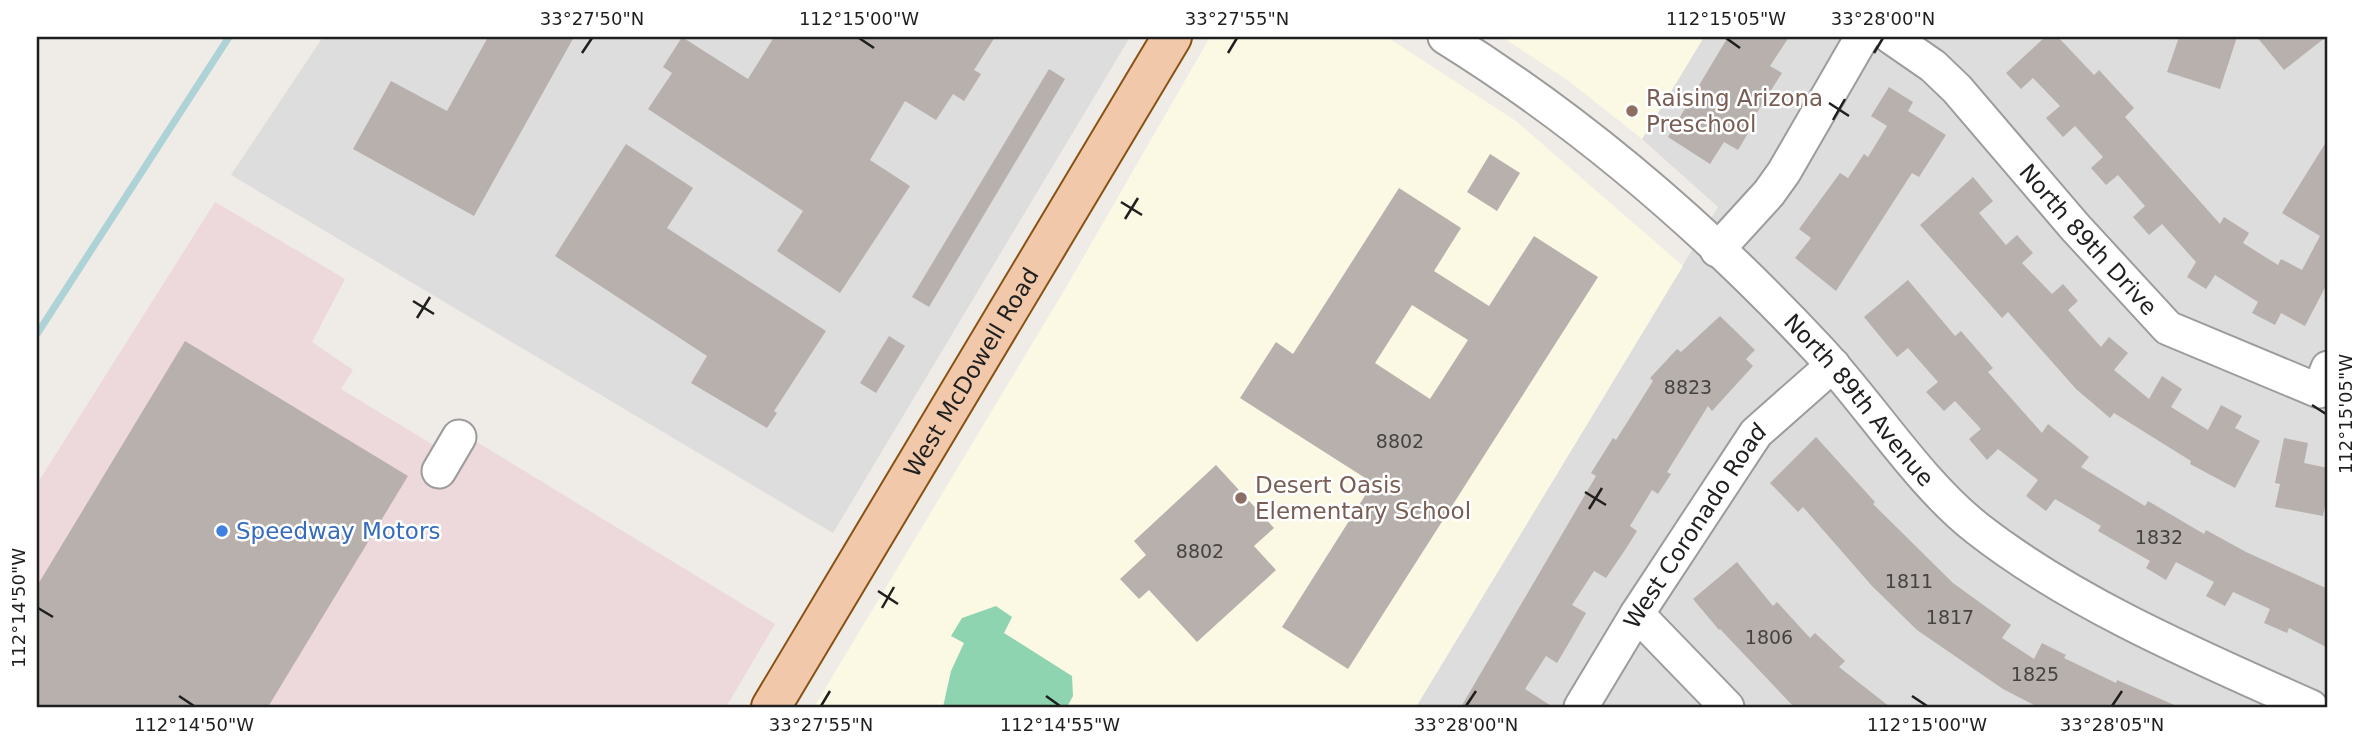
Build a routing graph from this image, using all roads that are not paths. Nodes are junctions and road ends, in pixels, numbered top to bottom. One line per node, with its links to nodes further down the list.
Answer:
1 (1172, 37): 11 (main road, West McDowell Road)
2 (1445, 37): 5 (street, North 89th Avenue)
3 (1862, 37): 5 (street)
4 (1891, 37): 7 (street, North 89th Drive)
5 (1717, 250): 6 (street, North 89th Avenue)
6 (1833, 365): 10 (street, West Coronado Road); 14 (street, North 89th Avenue)
7 (2324, 380)
8 (459, 437): 9 (street)
9 (439, 471)
10 (1637, 614): 12 (street, West Coronado Road); 13 (street)
11 (771, 707)
12 (1581, 707)
13 (1727, 707)
14 (2311, 707)

